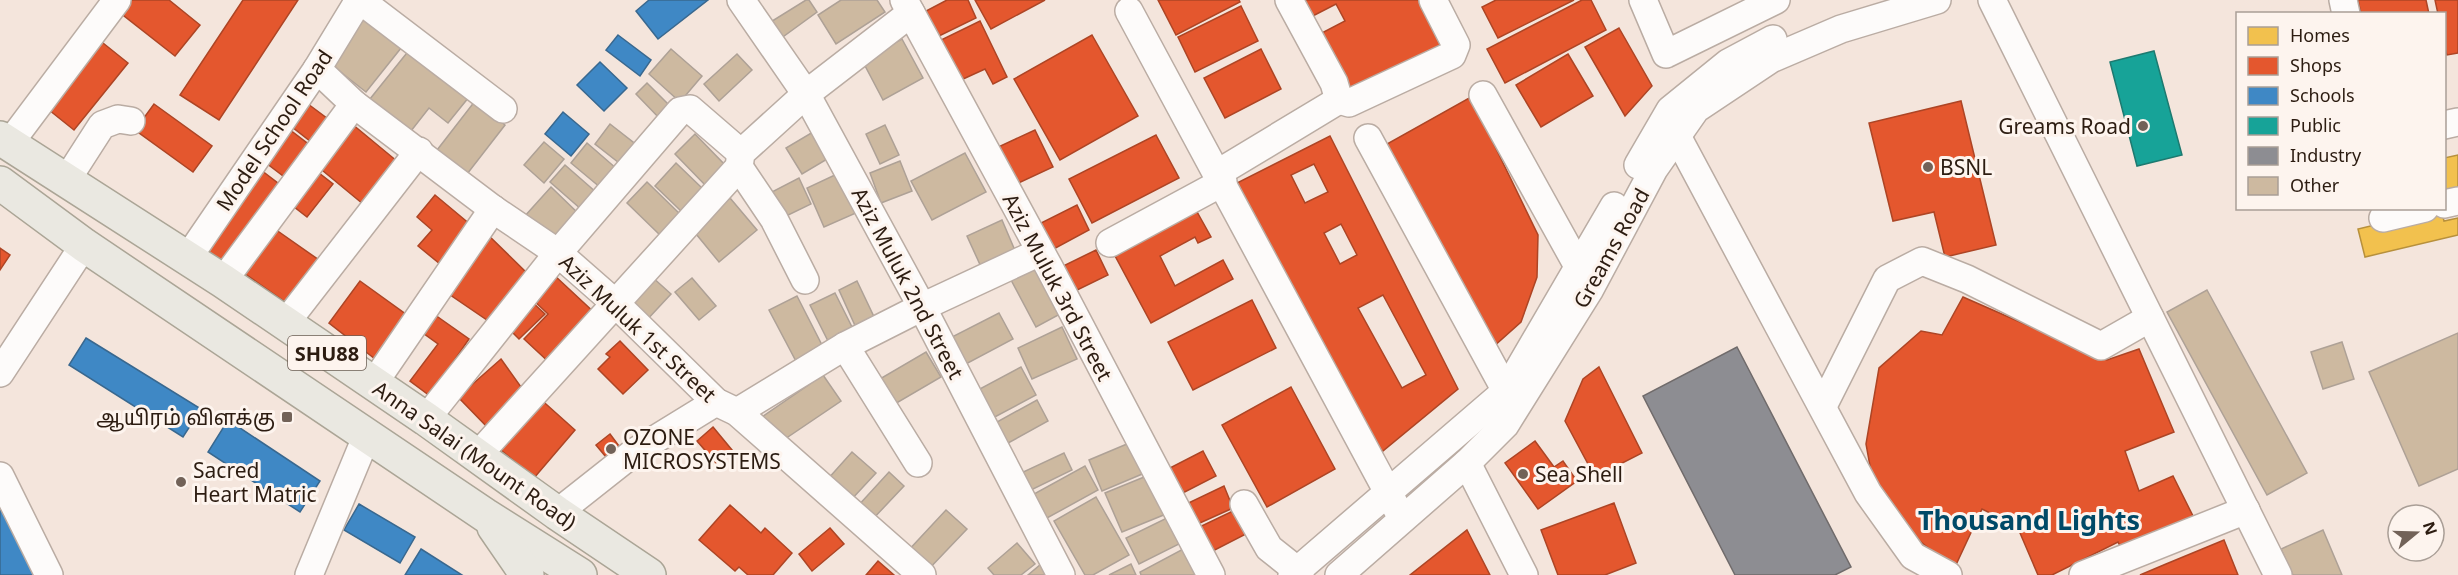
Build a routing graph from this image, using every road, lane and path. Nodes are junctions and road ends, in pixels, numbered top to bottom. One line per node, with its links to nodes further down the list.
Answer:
1 (117, 0): 24 (street)
2 (360, 0): 15 (street, Model School Road); 20 (street)
3 (741, 0): 16 (street, Aziz Muluk 2nd Street)
4 (1289, 0): 18 (street)
5 (1433, 0): 18 (street)
6 (1642, 0): 11 (street)
7 (1875, 0): 14 (street, Greams Road)
8 (1932, 0): 9 (street, Greams Road); 22 (street, Greams Road)
9 (1937, 0)
10 (1992, 0): 43 (street)
11 (1756, 3): 14 (street)
12 (908, 7): 16 (street); 35 (street, Aziz Muluk 3rd Street)
13 (1129, 11): 27 (street)
14 (1788, 33): 38 (street, Greams Road)
15 (317, 69): 19 (street, Aziz Muluk 1st Street); 37 (street, Model School Road)
16 (806, 94): 26 (street); 42 (street, Aziz Muluk 2nd Street)
17 (1483, 95): 38 (street)
18 (1339, 100): 27 (street)
19 (354, 104): 25 (street, Aziz Muluk 1st Street); 40 (street)
20 (502, 109)
21 (131, 121): 28 (street)
22 (1677, 136): 49 (street); 55 (street, Greams Road)
23 (1368, 138): 48 (street)
24 (5, 141): 28 (main road, Anna Salai (Mount Road) / SHU88)
25 (419, 151): 30 (street, Aziz Muluk 1st Street); 44 (street)
26 (740, 160): 36 (street); 39 (street); 41 (street)
27 (1220, 177): 33 (street); 57 (street)
28 (66, 181): 37 (main road, Anna Salai (Mount Road) / SHU88)
29 (0, 183): 34 (main road, Anna Salai (Mount Road) / SHU88)
30 (493, 209): 36 (street, Aziz Muluk 1st Street); 47 (street)
31 (2417, 210): 32 (street)
32 (2383, 218)
33 (1110, 243)
34 (84, 246): 46 (street); 52 (main road, Anna Salai (Mount Road) / SHU88)
35 (1040, 252): 42 (street); 72 (street, Aziz Muluk 3rd Street)
36 (558, 253): 41 (street, Aziz Muluk 1st Street); 51 (street)
37 (187, 259): 40 (main road, Anna Salai (Mount Road) / SHU88)
38 (1579, 268): 48 (street, Greams Road)
39 (805, 280)
40 (223, 281): 44 (main road, Anna Salai (Mount Road) / SHU88)
41 (615, 303): 50 (street, Aziz Muluk 1st Street); 53 (street)
42 (922, 307): 45 (street); 71 (street, Aziz Muluk 2nd Street)
43 (2150, 318): 49 (street); 59 (street)
44 (284, 325): 47 (main road, Anna Salai (Mount Road) / SHU88)
45 (845, 346): 50 (street); 54 (street)
46 (0, 373)
47 (374, 383): 51 (main road, Anna Salai (Mount Road) / SHU88)
48 (1506, 391): 57 (street, Greams Road)
49 (1823, 406): 74 (street)
50 (727, 407): 60 (street); 70 (street, Aziz Muluk 1st Street)
51 (426, 419): 53 (main road, Anna Salai (Mount Road) / SHU88)
52 (367, 435): 61 (main road, Anna Salai (Mount Road) / SHU88); 66 (street)
53 (478, 455): 60 (main road, Anna Salai (Mount Road) / SHU88)
54 (918, 463)
55 (1467, 463): 62 (street, Greams Road); 73 (street)
56 (0, 476): 65 (street)
57 (1388, 493): 62 (street); 64 (street, Greams Road)
58 (1244, 504): 64 (street)
59 (2246, 510): 75 (street); 76 (street)
60 (557, 513): 69 (main road, Anna Salai (Mount Road) / SHU88)
61 (485, 514): 67 (main road); 68 (main road, Anna Salai (Mount Road) / SHU88)
62 (1404, 520): 63 (street, Greams Road)
63 (1356, 570)
64 (1297, 574)
65 (49, 575)
66 (309, 575)
67 (527, 575)
68 (580, 575)
69 (649, 575)
70 (922, 575)
71 (1061, 575)
72 (1211, 575)
73 (1524, 575)
74 (1948, 575)
75 (2083, 575)
76 (2278, 575)

